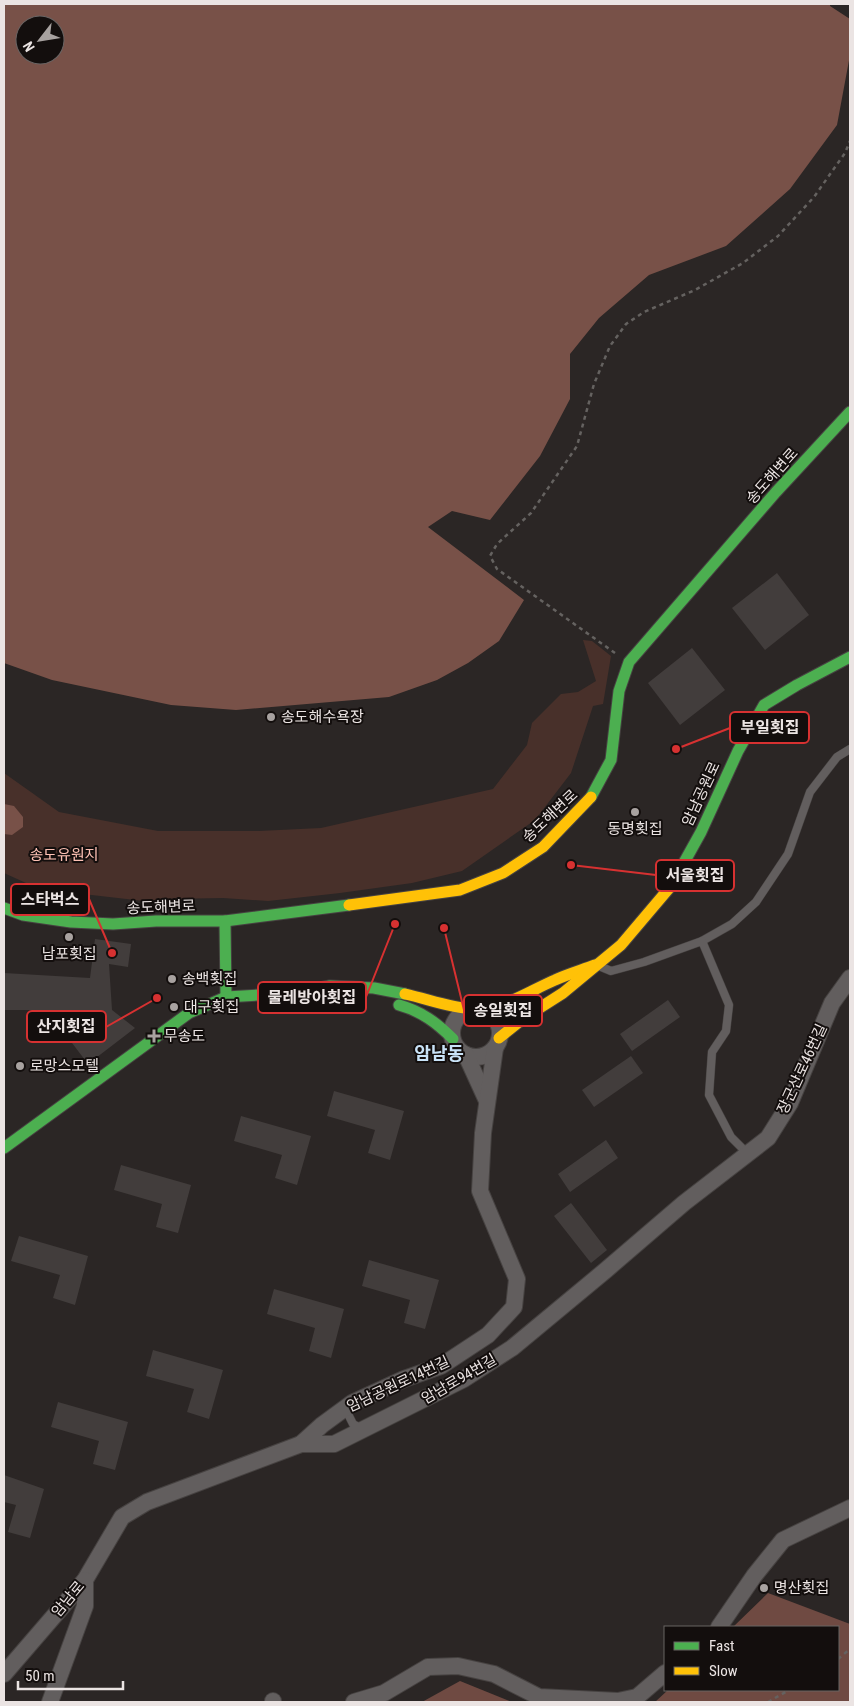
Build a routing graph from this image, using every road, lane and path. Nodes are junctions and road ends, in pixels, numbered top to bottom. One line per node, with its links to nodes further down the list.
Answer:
1 (850, 141): 4 (path)
2 (850, 412): 4 (street, 송도해변로)
3 (850, 657): 9 (street, 암남공원로)
4 (629, 663): 7 (street, 송도해변로)
5 (850, 749): 8 (lane)
6 (4, 908): 7 (street, 송도해변로)
7 (225, 921): 12 (street)
8 (702, 942): 9 (lane); 21 (lane)
9 (595, 965): 15 (street, 암남공원로); 17 (street, 암남공원로)
10 (850, 978): 21 (street, 장군산로46번길)
11 (294, 993): 12 (street, 암남공원로); 13 (street, 암남공원로); 15 (street, 암남공원로)
12 (226, 997): 20 (street)
13 (332, 998)
14 (385, 1002): 16 (street)
15 (475, 1009): 16 (street); 17 (street)
16 (452, 1039): 18 (street)
17 (497, 1043): 18 (street); 19 (street, 암남공원로14번길)
18 (466, 1055): 19 (street)
19 (487, 1101): 22 (street, 암남공원로14번길)
20 (4, 1148)
21 (747, 1154): 23 (street, 암남로94번길)
22 (352, 1403): 23 (lane); 24 (street, 암남공원로14번길)
23 (363, 1430): 24 (street, 암남로94번길)
24 (301, 1444): 26 (street, 암남로94번길)
25 (850, 1508): 30 (street)
26 (122, 1517): 27 (street, 암남로)
27 (84, 1580): 28 (street); 29 (street, 암남로)
28 (85, 1606): 29 (street); 36 (street)
29 (48, 1624): 33 (street, 암남로)
30 (720, 1626)
31 (850, 1649): 32 (path)
32 (839, 1658)
33 (4, 1674)
34 (664, 1674): 37 (street)
35 (788, 1691): 38 (path)
36 (50, 1702)
37 (354, 1702)
38 (768, 1702)

